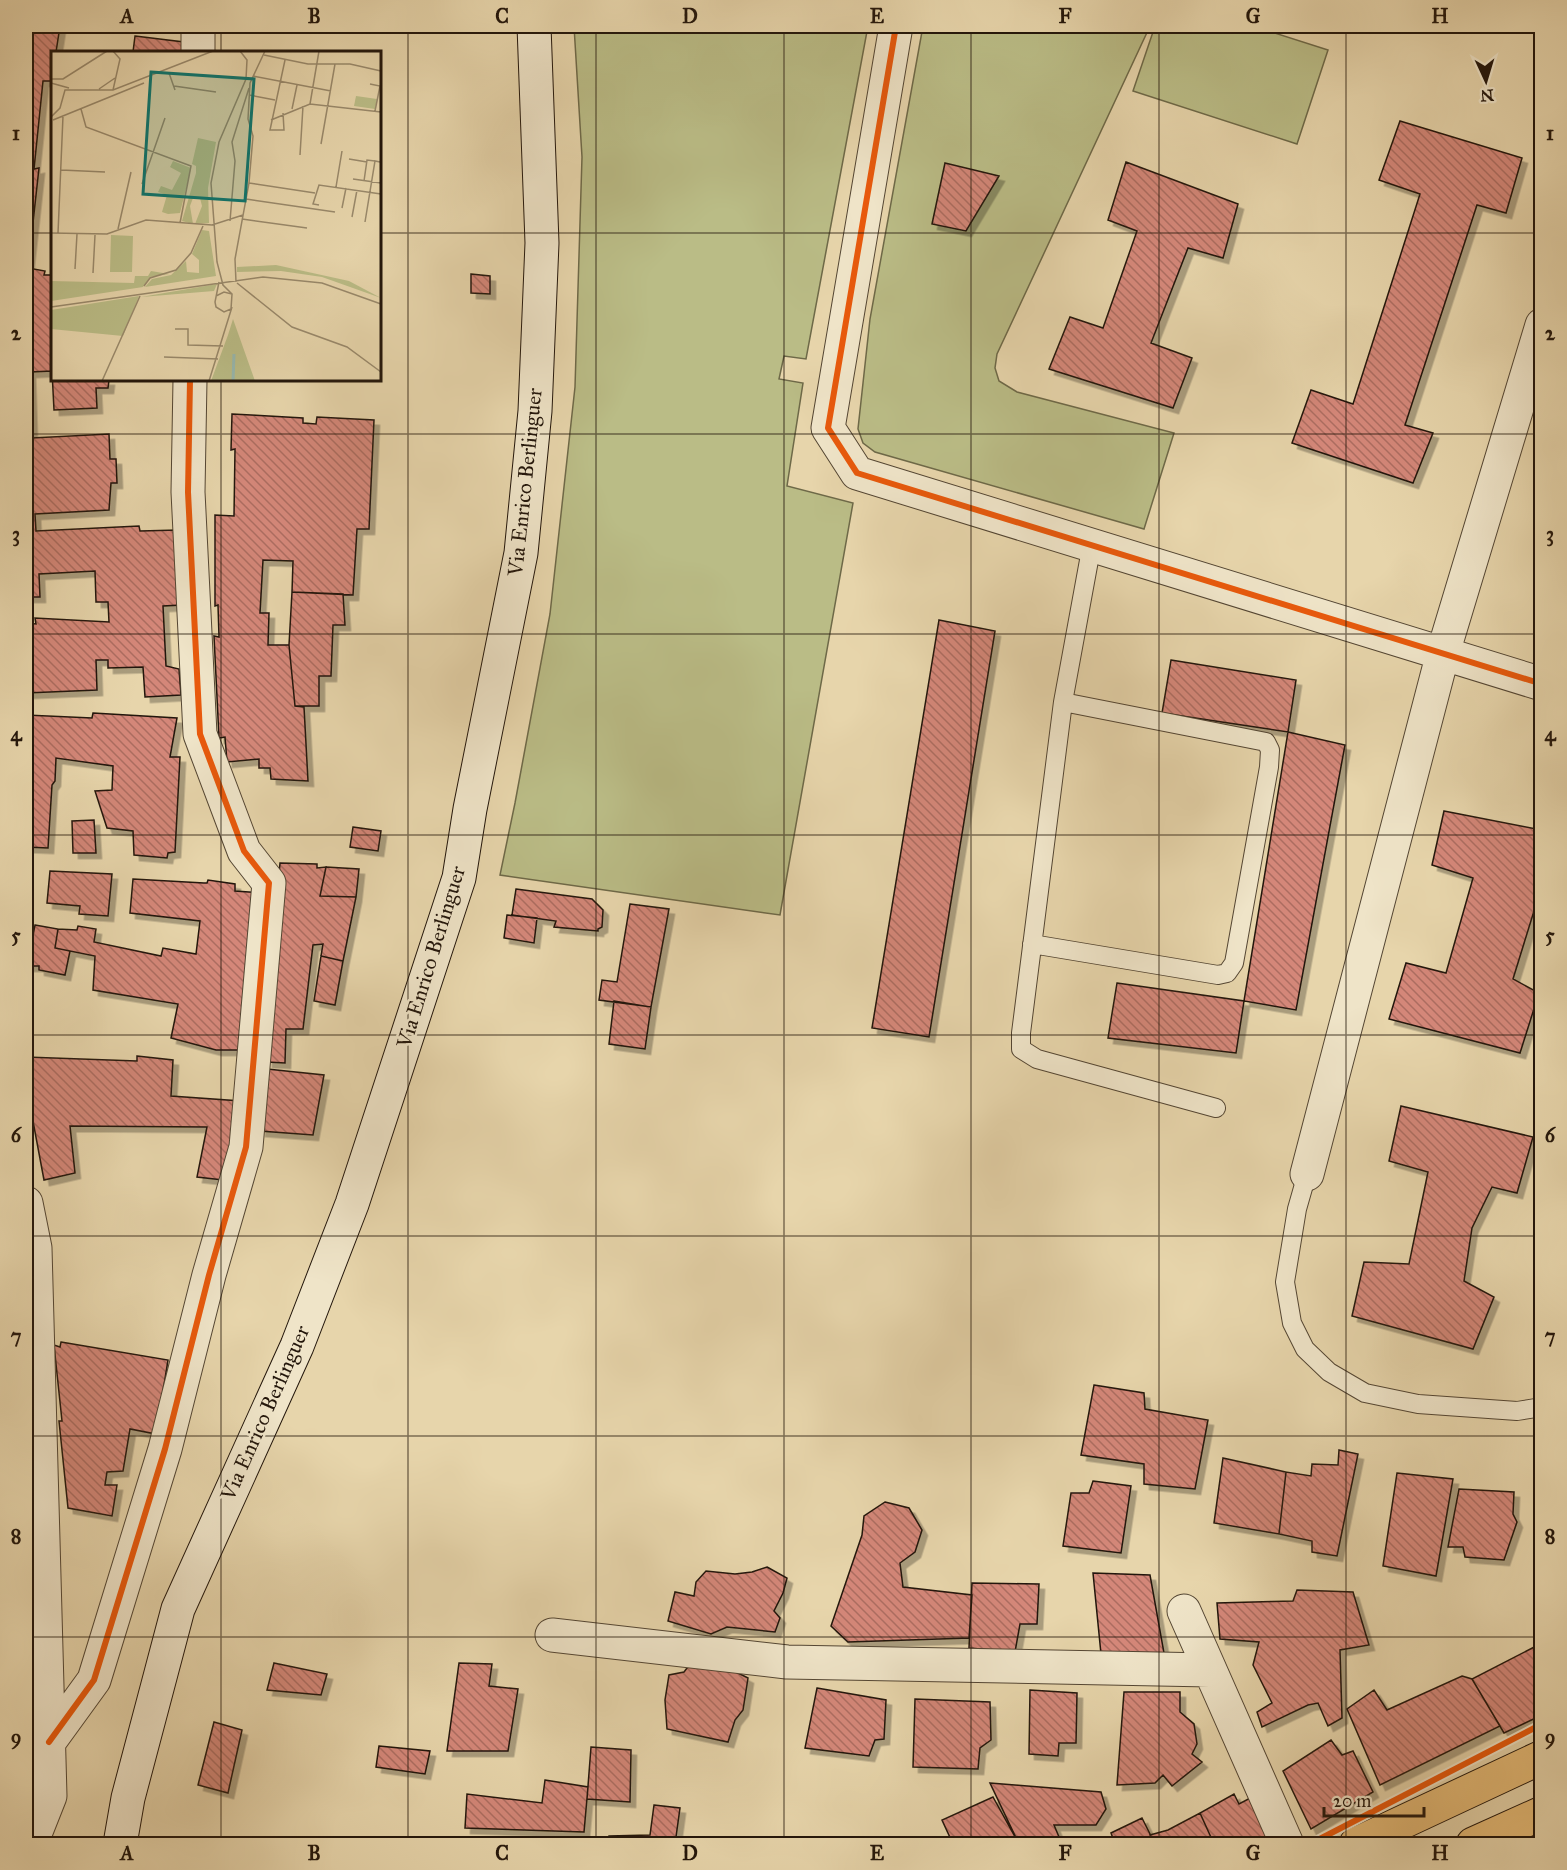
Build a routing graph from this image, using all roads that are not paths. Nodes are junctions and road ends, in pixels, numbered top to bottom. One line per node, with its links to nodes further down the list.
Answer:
1 (198, 26): 4 (street)
2 (534, 26): 24 (street, Via Enrico Berlinguer)
3 (896, 26): 7 (street)
4 (198, 51)
5 (1542, 325): 8 (street)
6 (190, 381): 20 (street)
7 (1092, 544): 8 (street); 10 (lane)
8 (1443, 653): 9 (street); 13 (street)
9 (1542, 684)
10 (1063, 702): 11 (lane); 11 (lane)
11 (1032, 944): 12 (lane)
12 (1216, 1108)
13 (1307, 1174): 15 (lane)
14 (26, 1203): 17 (street)
15 (1542, 1407)
16 (1184, 1611): 19 (street)
17 (36, 1616): 20 (street)
18 (552, 1635): 19 (street)
19 (1210, 1670): 25 (street)
20 (49, 1742): 23 (street)
21 (1542, 1757): 26 (main road)
22 (1542, 1813): 27 (main road)
23 (31, 1845)
24 (120, 1845)
25 (1287, 1845)
26 (1356, 1845)
27 (1473, 1845)

